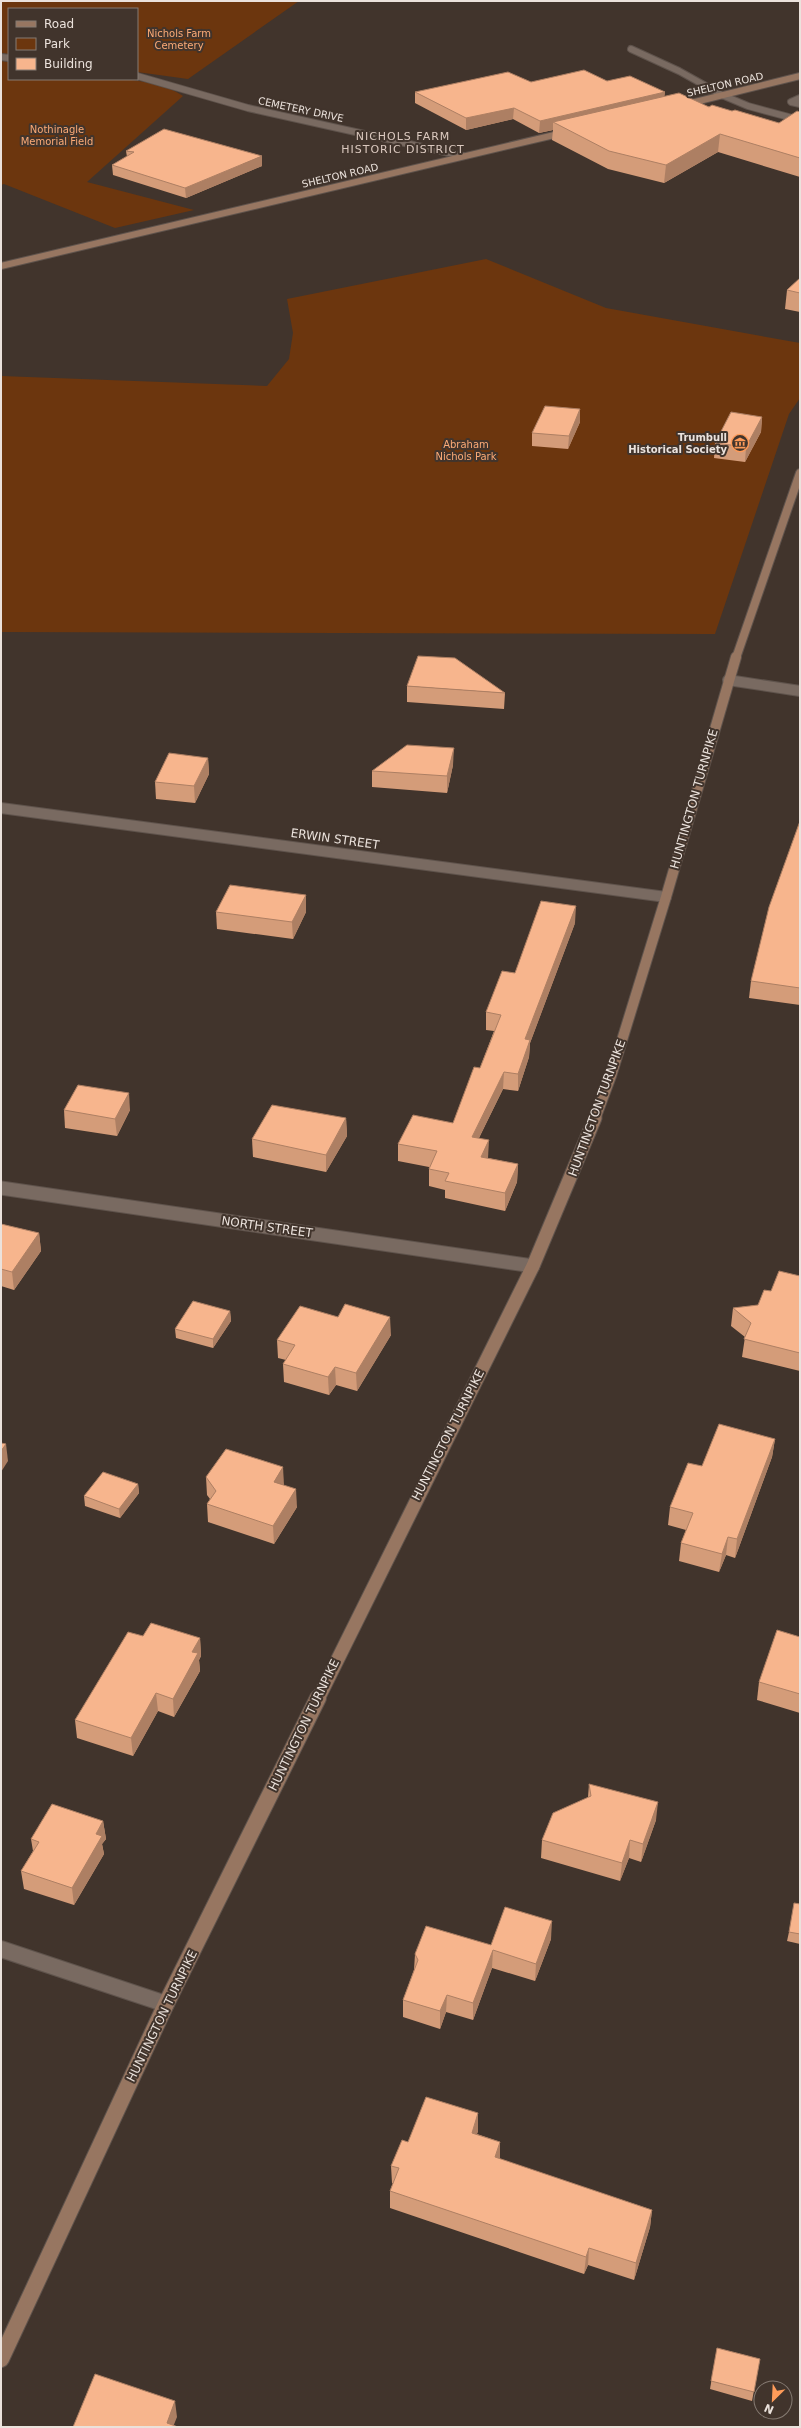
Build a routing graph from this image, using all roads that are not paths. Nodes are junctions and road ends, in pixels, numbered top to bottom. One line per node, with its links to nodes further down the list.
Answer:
1 (631, 49): 4 (street)
2 (138, 76): 10 (street, CEMETERY DRIVE)
3 (800, 76): 4 (main road, SHELTON ROAD)
4 (722, 95): 7 (main road, SHELTON ROAD); 8 (street)
5 (800, 98): 6 (street)
6 (800, 104)
7 (676, 106)
8 (800, 120)
9 (578, 129): 10 (main road, SHELTON ROAD)
10 (463, 156): 11 (main road, SHELTON ROAD)
11 (1, 266)
12 (800, 473): 13 (main road, HUNTINGTON TURNPIKE)
13 (728, 680): 14 (street); 16 (main road, HUNTINGTON TURNPIKE)
14 (800, 691)
15 (1, 808): 16 (street, ERWIN STREET)
16 (666, 897): 18 (main road, HUNTINGTON TURNPIKE)
17 (1, 1188): 18 (street, NORTH STREET)
18 (533, 1266): 20 (main road, HUNTINGTON TURNPIKE)
19 (1, 1949): 20 (street)
20 (166, 2004): 21 (main road, HUNTINGTON TURNPIKE)
21 (1, 2359)

